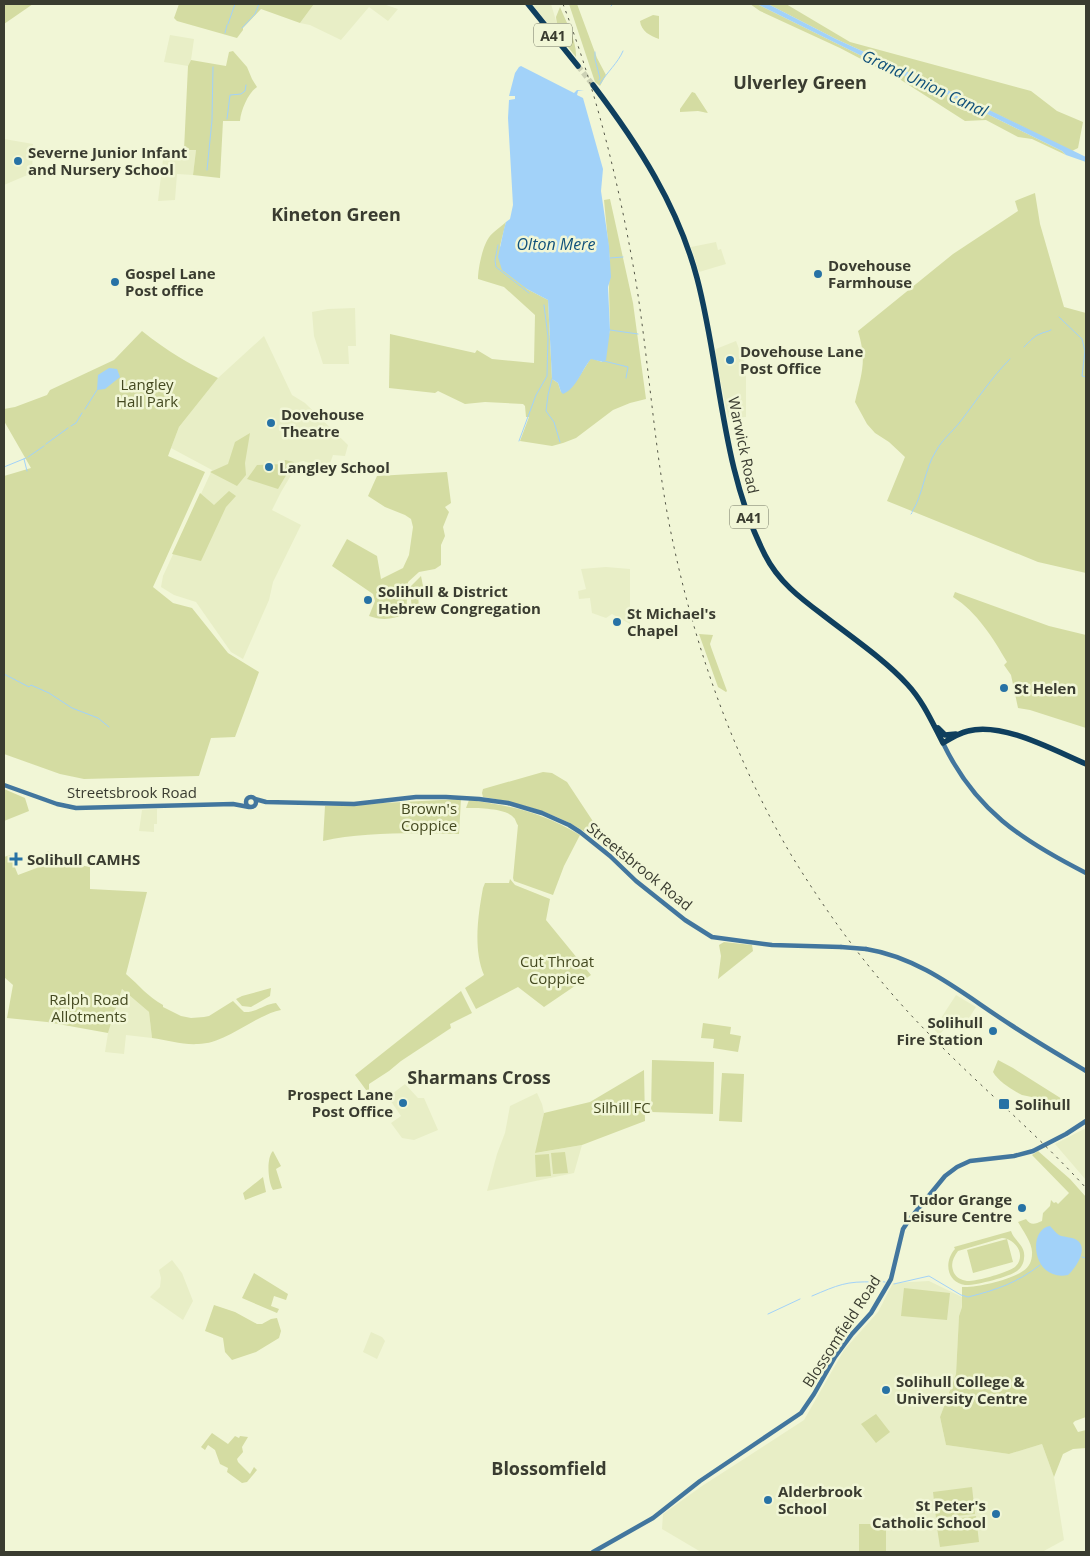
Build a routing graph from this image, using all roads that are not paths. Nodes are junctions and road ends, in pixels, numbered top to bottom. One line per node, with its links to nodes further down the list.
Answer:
1 (528, 4): 2 (highway, A41)
2 (578, 66)
3 (594, 85): 4 (highway, Warwick Road / A41)
4 (934, 725): 5 (highway); 6 (highway, Warwick Road / A41)
5 (960, 734): 6 (highway); 7 (highway)
6 (943, 742): 15 (main road, Warwick Road)
7 (1086, 764)
8 (4, 785): 12 (main road, Streetsbrook Road)
9 (254, 799): 10 (main road, Streetsbrook Road); 11 (main road, Streetsbrook Road); 13 (main road)
10 (246, 800): 12 (main road, Streetsbrook Road); 14 (main road)
11 (266, 802): 13 (main road, Streetsbrook Road); 16 (main road, Streetsbrook Road, bridge)
12 (233, 804): 14 (main road, Streetsbrook Road)
13 (256, 805): 14 (main road, Streetsbrook Road)
14 (249, 807)
15 (1086, 873)
16 (1086, 1071)
17 (1086, 1123): 18 (main road, Blossomfield Road)
18 (593, 1552)

